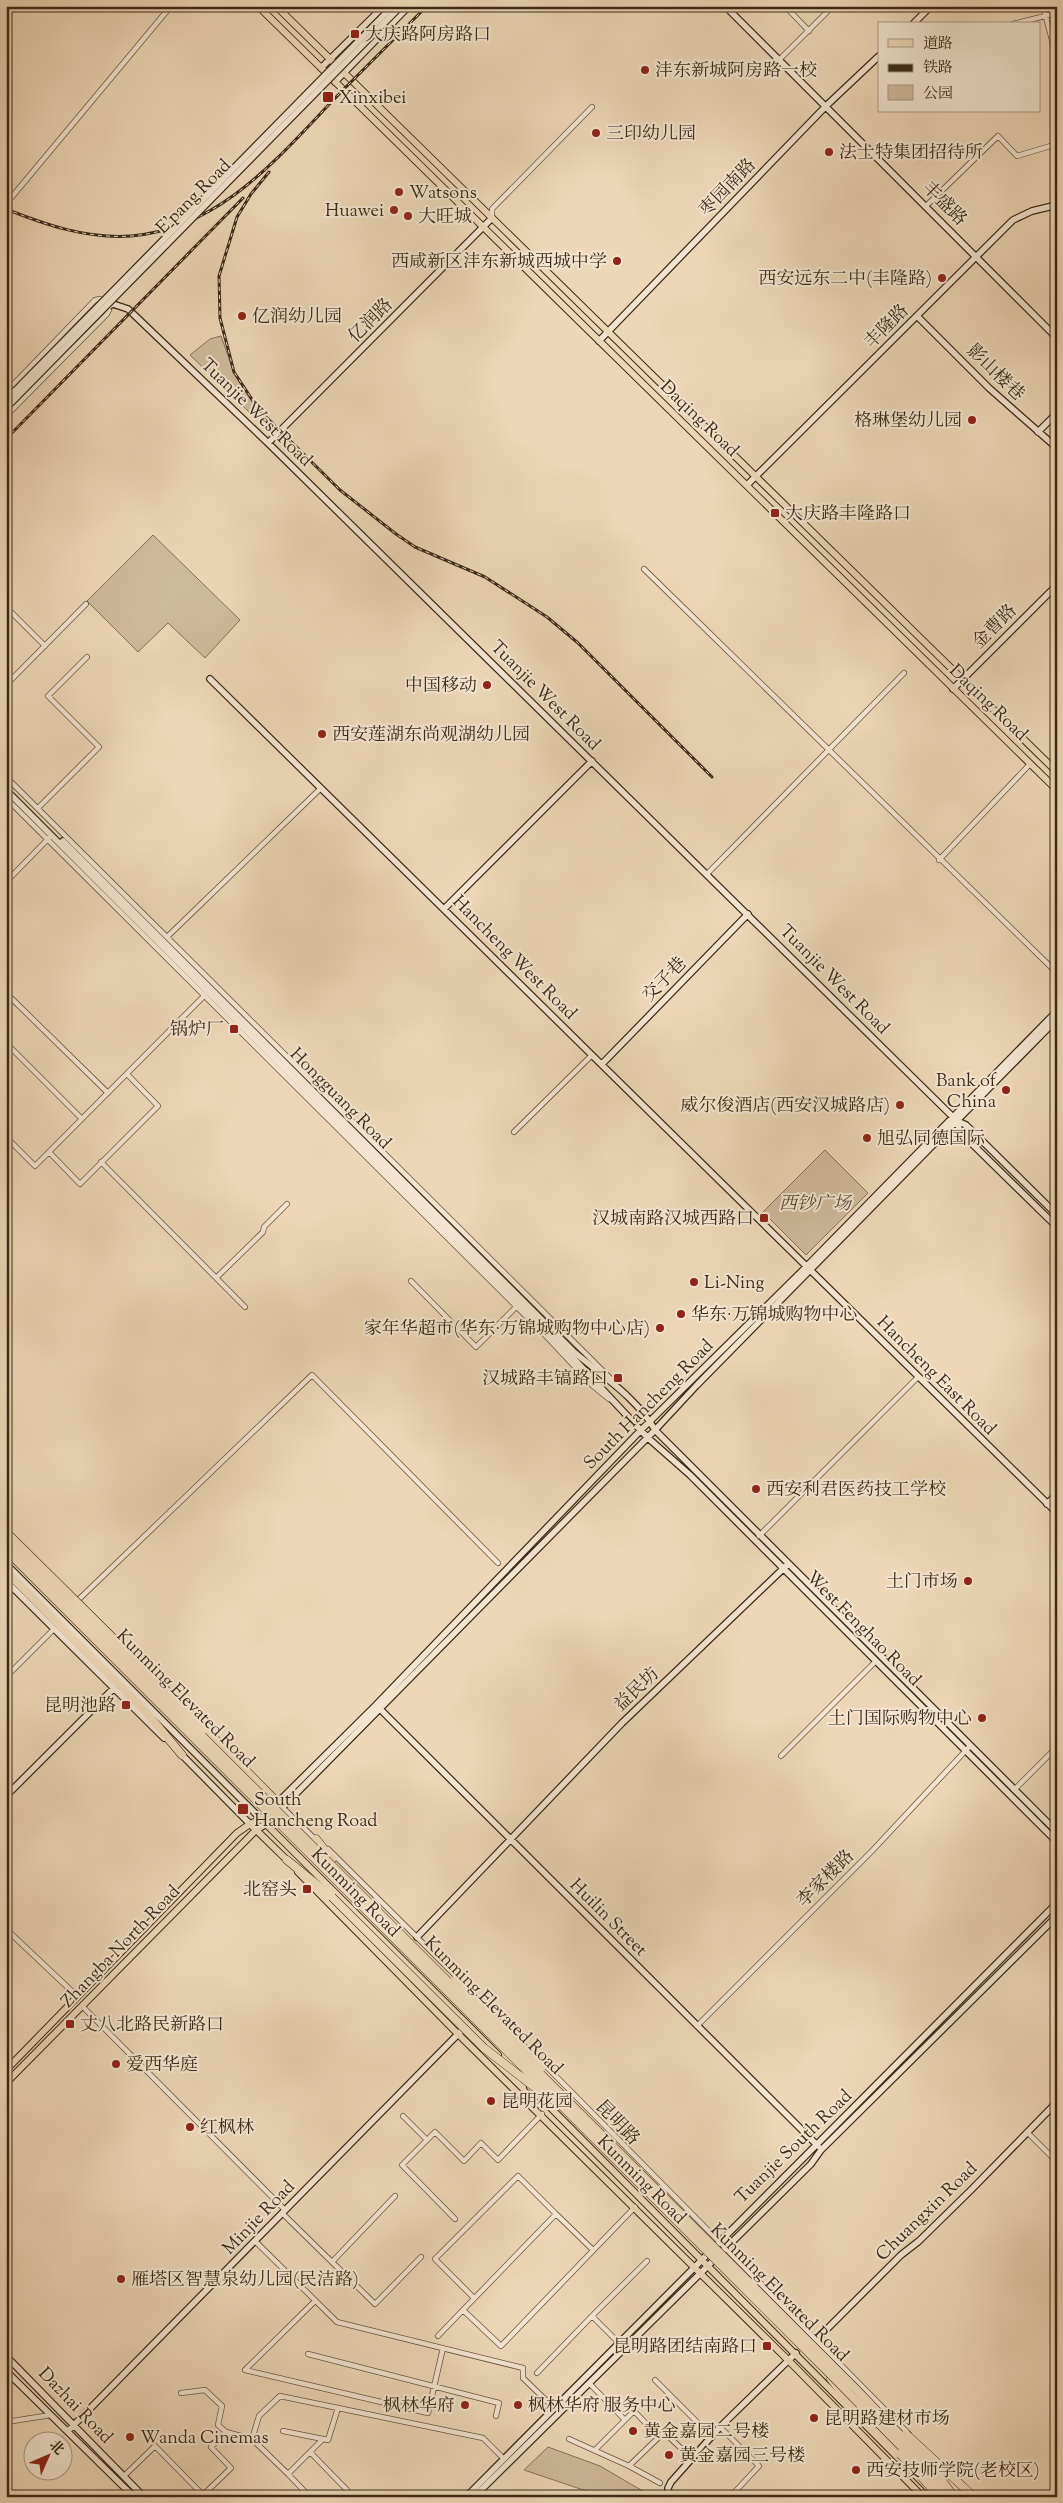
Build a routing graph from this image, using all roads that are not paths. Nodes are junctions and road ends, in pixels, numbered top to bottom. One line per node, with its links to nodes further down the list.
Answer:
1 (171, 6): 28 (street)
2 (258, 6): 22 (main road, Daqing Road)
3 (276, 6): 20 (main road, Daqing Road)
4 (384, 6): 20 (main road)
5 (393, 6): 40 (main road, E'pang Road, bridge)
6 (402, 6): 41 (main road, E'pang Road, bridge)
7 (409, 6): 23 (main road)
8 (725, 6): 21 (main road, 丰盛路)
9 (785, 6): 17 (street)
10 (833, 6): 17 (street)
11 (931, 6): 15 (main road)
12 (1043, 6): 14 (street)
13 (1057, 12): 14 (street)
14 (1046, 16): 16 (street); 19 (street)
15 (915, 22)
16 (1021, 22)
17 (808, 31): 21 (street)
18 (878, 57): 25 (main road, 枣园南路)
19 (1057, 59)
20 (330, 60): 22 (main road); 23 (main road, Daqing Road)
21 (779, 60): 25 (main road, 丰盛路)
22 (321, 68): 24 (main road, Daqing Road)
23 (344, 73): 24 (main road); 31 (main road, Daqing Road)
24 (335, 82): 32 (main road, Daqing Road)
25 (826, 106): 30 (main road, 丰盛路); 36 (main road, 枣园南路)
26 (592, 107): 31 (street)
27 (1057, 144): 30 (street)
28 (6, 204)
29 (1057, 205): 33 (main road, 丰隆路)
30 (926, 206): 33 (main road, 丰盛路)
31 (492, 218): 32 (main road, 亿润路); 36 (main road, Daqing Road)
32 (484, 227): 38 (main road, Daqing Road); 45 (main road, 亿润路)
33 (976, 256): 35 (main road, 丰隆路); 37 (main road, 丰盛路)
34 (107, 306): 39 (street); 43 (street); 45 (main road, Tuanjie West Road)
35 (917, 316): 44 (main road, 影山楼巷); 47 (main road, 丰隆路)
36 (608, 331): 38 (main road, 枣园南路); 47 (main road, Daqing Road)
37 (1057, 338)
38 (599, 341): 48 (main road, Daqing Road)
39 (6, 392)
40 (6, 400)
41 (6, 408)
42 (1057, 413): 44 (main road)
43 (6, 416)
44 (1038, 432): 46 (main road, 影山楼巷)
45 (268, 443): 61 (main road, Tuanjie West Road)
46 (1057, 448)
47 (756, 476): 48 (main road, 丰隆路); 57 (main road, Daqing Road)
48 (747, 485): 59 (main road, Daqing Road)
49 (644, 569): 60 (street)
50 (1057, 585): 57 (main road, 金曹路)
51 (86, 604): 53 (street)
52 (6, 608): 53 (street)
53 (45, 646): 58 (street)
54 (87, 657): 70 (street)
55 (904, 673): 60 (street)
56 (210, 679): 66 (main road, Hancheng West Road)
57 (962, 680): 59 (main road, 金曹路); 63 (main road, Daqing Road)
58 (6, 685)
59 (953, 689): 62 (main road, Daqing Road)
60 (829, 750): 72 (street); 73 (street)
61 (592, 762): 73 (main road, Tuanjie West Road); 75 (main road)
62 (1030, 764): 68 (main road, Daqing Road); 72 (street)
63 (1057, 772)
64 (6, 777): 70 (street)
65 (6, 785): 104 (main road, Hongguang Road)
66 (321, 788): 75 (main road, Hancheng West Road); 77 (street)
67 (6, 790): 71 (main road, Hongguang Road)
68 (1057, 790)
69 (6, 798): 71 (street)
70 (38, 808): 77 (street)
71 (50, 838): 74 (street); 80 (main road, Hongguang Road)
72 (939, 860): 78 (street)
73 (707, 874): 76 (main road, Tuanjie West Road)
74 (6, 882)
75 (444, 909): 84 (main road, Hancheng West Road)
76 (748, 914): 85 (main road, 交子巷); 89 (main road, Tuanjie West Road)
77 (166, 938): 104 (street)
78 (1057, 973)
79 (6, 993): 87 (street)
80 (206, 994): 86 (street); 101 (main road, Hongguang Road)
81 (1057, 1011): 89 (main road, South Hancheng Road)
82 (1057, 1019): 89 (main road, South Hancheng Road)
83 (6, 1043): 88 (street)
84 (592, 1055): 85 (main road, Hancheng West Road); 90 (street)
85 (602, 1064): 97 (main road, Hancheng West Road)
86 (127, 1074): 87 (street); 93 (street)
87 (108, 1093): 88 (street)
88 (82, 1119): 92 (street)
89 (955, 1119): 95 (main road, Tuanjie West Road); 96 (main road, Tuanjie West Road); 98 (main road, South Hancheng Road)
90 (514, 1132)
91 (6, 1137): 92 (street)
92 (49, 1152): 93 (street)
93 (101, 1162): 99 (street)
94 (287, 1204): 99 (street)
95 (1057, 1215)
96 (1057, 1227)
97 (797, 1258): 98 (main road, Hancheng East Road)
98 (808, 1268): 103 (main road, Hancheng East Road); 105 (main road, South Hancheng Road); 107 (main road, South Hancheng Road)
99 (216, 1278): 102 (street)
100 (411, 1281): 101 (street)
101 (518, 1305): 106 (main road, Hongguang Road)
102 (245, 1308)
103 (918, 1377): 110 (main road, Hancheng East Road); 113 (street)
104 (624, 1394): 105 (main road, Hongguang Road)
105 (650, 1420): 106 (main road, South Hancheng Road); 107 (main road, Hongguang Road)
106 (641, 1430): 108 (main road, Hongguang Road); 126 (main road, South Hancheng Road)
107 (656, 1430): 108 (main road, South Hancheng Road); 113 (main road, West Fenghao Road)
108 (648, 1438): 118 (main road, West Fenghao Road); 126 (main road, South Hancheng Road)
109 (1057, 1494): 110 (main road)
110 (1048, 1504): 111 (main road, Hancheng East Road)
111 (1057, 1513)
112 (6, 1532): 133 (highway, bridge)
113 (759, 1536): 118 (main road, West Fenghao Road)
114 (6, 1540): 156 (highway, Kunming Elevated Road, bridge)
115 (6, 1550): 158 (highway, Kunming Elevated Road, bridge)
116 (498, 1563): 121 (street)
117 (6, 1564): 121 (main road, Kunming Road)
118 (786, 1566): 123 (main road, West Fenghao Road); 128 (main road, West Fenghao Road); 139 (main road, 益民坊)
119 (6, 1571): 129 (highway)
120 (6, 1581): 122 (main road, Kunming Road)
121 (63, 1621): 134 (main road, Kunming Road)
122 (54, 1629): 124 (street); 125 (main road, Kunming Road)
123 (876, 1661): 128 (main road, West Fenghao Road); 130 (street)
124 (6, 1677)
125 (113, 1689): 129 (main road, Kunming Road); 132 (main road)
126 (378, 1707): 133 (main road, South Hancheng Road); 139 (main road, Huilin Street)
127 (1057, 1747): 131 (street)
128 (968, 1748): 131 (main road, West Fenghao Road); 140 (main road, West Fenghao Road); 152 (street, 李家楼路)
129 (182, 1755): 135 (main road, Kunming Road)
130 (781, 1756)
131 (1014, 1790): 137 (main road, West Fenghao Road)
132 (6, 1796)
133 (280, 1805): 134 (main road, South Hancheng Road); 138 (street, 昆明路)
134 (264, 1822): 135 (main road, Zhangba North Road); 136 (main road, Zhangba North Road); 148 (main road, Kunming Road)
135 (250, 1824): 136 (main road, Kunming Road); 149 (main road, Zhangba North Road)
136 (256, 1830): 141 (main road, Kunming Road); 150 (main road, Zhangba North Road)
137 (1057, 1832)
138 (316, 1839): 147 (street, 昆明路); 156 (highway, bridge)
139 (511, 1840): 147 (main road, 益民坊); 152 (main road, Huilin Street)
140 (1057, 1842)
141 (287, 1860): 153 (main road, Kunming Road); 158 (highway, bridge)
142 (1057, 1899): 144 (main road)
143 (1057, 1903): 144 (main road, Tuanjie South Road)
144 (1049, 1911): 163 (main road, Tuanjie South Road)
145 (1056, 1917): 164 (main road, Tuanjie South Road)
146 (6, 1929): 149 (street)
147 (417, 1937): 148 (street); 172 (street, 昆明路)
148 (399, 1956): 151 (main road, Kunming Road)
149 (78, 1997): 154 (main road, Zhangba North Road)
150 (82, 2006): 155 (main road, Zhangba North Road); 168 (street)
151 (468, 2024): 153 (main road, Minjie Road); 176 (main road, Kunming Road)
152 (697, 2026): 163 (main road, Huilin Street)
153 (458, 2034): 159 (main road, Kunming Road); 168 (main road, Minjie Road)
154 (6, 2070)
155 (6, 2083)
156 (558, 2090): 200 (highway, Kunming Elevated Road, bridge)
157 (1057, 2102): 161 (main road, Chuangxin Road)
158 (566, 2110): 193 (highway, Kunming Elevated Road, bridge)
159 (542, 2114): 162 (street); 167 (main road, Kunming Road)
160 (403, 2116): 162 (street)
161 (1027, 2132): 165 (street); 187 (main road, Chuangxin Road)
162 (427, 2140): 170 (street)
163 (816, 2145): 164 (main road, Huilin Street); 172 (main road, Tuanjie South Road)
164 (822, 2150): 173 (main road, Tuanjie South Road)
165 (1057, 2162)
166 (395, 2196): 178 (street)
167 (635, 2207): 174 (street); 179 (main road, Kunming Road)
168 (284, 2212): 171 (main road, Minjie Road); 178 (street)
169 (556, 2214): 174 (street); 182 (street); 182 (street)
170 (455, 2219)
171 (255, 2241): 183 (street); 208 (main road, Minjie Road)
172 (717, 2242): 173 (street, 昆明路); 176 (main road, Tuanjie South Road)
173 (725, 2249): 180 (main road, Tuanjie South Road); 187 (street, 昆明路)
174 (593, 2250): 184 (street)
175 (421, 2257): 178 (street)
176 (701, 2259): 179 (main road, Tuanjie South Road); 180 (main road, Kunming Road)
177 (647, 2261): 185 (street)
178 (332, 2262)
179 (694, 2266): 181 (main road, Kunming Road); 188 (main road, Tuanjie South Road)
180 (708, 2266): 181 (main road, Tuanjie South Road); 190 (main road, Kunming Road)
181 (701, 2273): 194 (main road, Kunming Road); 198 (main road, Tuanjie South Road)
182 (474, 2298): 184 (street)
183 (315, 2301): 189 (street); 199 (street)
184 (463, 2310): 186 (street)
185 (592, 2316): 188 (street); 196 (street)
186 (438, 2336)
187 (815, 2341): 190 (street); 224 (street, 昆明路)
188 (619, 2343): 203 (main road, Tuanjie South Road)
189 (443, 2348): 199 (street); 203 (street)
190 (796, 2353): 194 (main road); 228 (main road, Kunming Road)
191 (308, 2354): 199 (street)
192 (6, 2356): 208 (main road, Dazhai Road)
193 (812, 2356): 239 (highway, bridge); 240 (highway, Kunming Elevated Road, bridge)
194 (788, 2360): 209 (main road); 238 (main road, Kunming Road)
195 (6, 2371): 204 (main road, Dazhai Road)
196 (537, 2373)
197 (656, 2380): 215 (street)
198 (589, 2383): 206 (street); 235 (main road, Tuanjie South Road)
199 (434, 2387): 205 (street)
200 (856, 2389): 241 (highway, Kunming Elevated Road, bridge); 242 (highway, bridge)
201 (181, 2393): 213 (street)
202 (338, 2408): 217 (street); 218 (street); 222 (street)
203 (554, 2408): 222 (main road, Tuanjie South Road)
204 (53, 2415): 207 (street); 210 (main road, Dazhai Road)
205 (496, 2416)
206 (625, 2420): 216 (street); 220 (street)
207 (6, 2422)
208 (74, 2426): 211 (main road, Minjie Road); 227 (main road, Dazhai Road)
209 (720, 2426): 215 (main road); 237 (street)
210 (67, 2430)
211 (69, 2430)
212 (282, 2431): 218 (street)
213 (226, 2432): 217 (street); 227 (street)
214 (72, 2435): 231 (main road, Dazhai Road)
215 (712, 2436): 223 (main road)
216 (659, 2437): 223 (street); 225 (street)
217 (252, 2439): 226 (street)
218 (323, 2439): 221 (street)
219 (569, 2439): 220 (street)
220 (595, 2450): 225 (street)
221 (310, 2452): 226 (street); 230 (street)
222 (503, 2458): 234 (main road, Tuanjie South Road)
223 (692, 2459): 236 (main road)
224 (936, 2462): 228 (street); 242 (street, 昆明路)
225 (629, 2466): 229 (street)
226 (288, 2474): 233 (street)
227 (124, 2476): 232 (main road, Dazhai Road)
228 (919, 2480): 239 (main road, Kunming Road)
229 (660, 2484)
230 (347, 2490)
231 (134, 2497)
232 (144, 2497)
233 (310, 2497)
234 (466, 2497)
235 (474, 2497)
236 (669, 2497)
237 (730, 2497)
238 (923, 2497)
239 (939, 2497)
240 (946, 2497)
241 (954, 2497)
242 (973, 2497)

